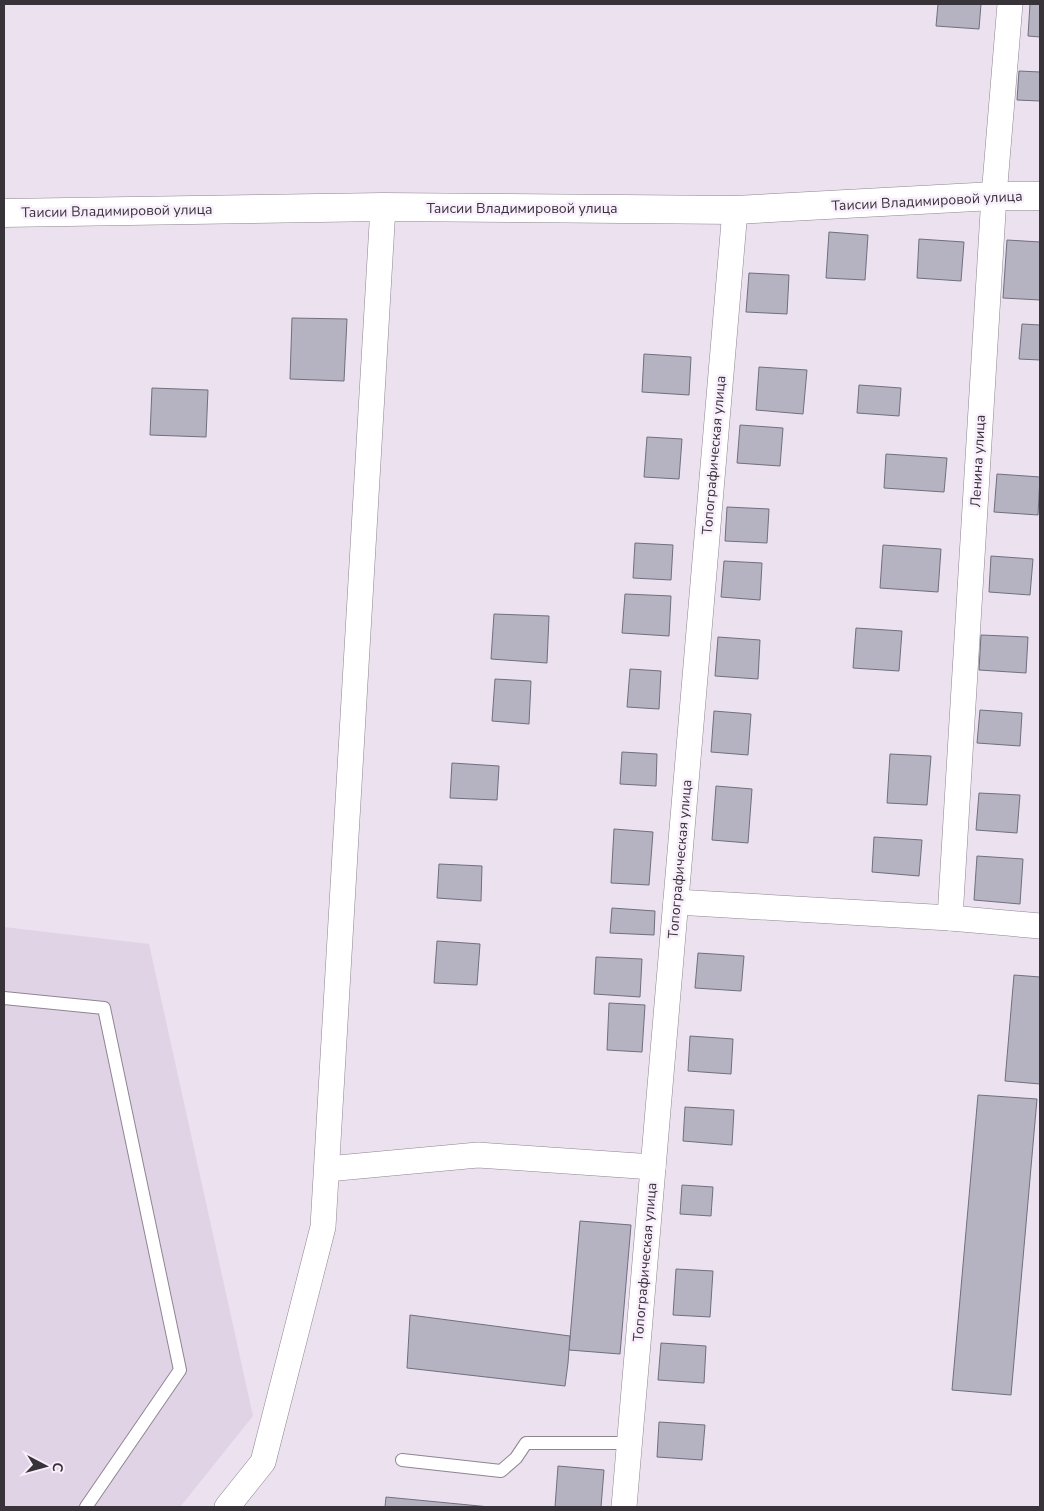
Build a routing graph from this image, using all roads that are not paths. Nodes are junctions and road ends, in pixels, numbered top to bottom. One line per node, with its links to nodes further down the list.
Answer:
1 (1010, 4): 2 (street, Ленина улица)
2 (994, 196): 3 (street, Таисии Владимировой улица); 5 (street, Таисии Владимировой улица); 8 (street, Ленина улица)
3 (1040, 196)
4 (383, 207): 5 (street, Таисии Владимировой улица); 6 (street, Таисии Владимировой улица); 12 (street)
5 (735, 210): 7 (street, Топографическая улица)
6 (4, 213)
7 (676, 902): 8 (street); 11 (street, Топографическая улица)
8 (950, 918): 9 (street)
9 (1040, 926)
10 (4, 998): 15 (lane)
11 (653, 1167): 12 (street); 13 (street, Топографическая улица)
12 (327, 1169): 16 (street)
13 (629, 1443): 14 (lane); 17 (street, Топографическая улица)
14 (402, 1460)
15 (86, 1507)
16 (227, 1507)
17 (624, 1507)

